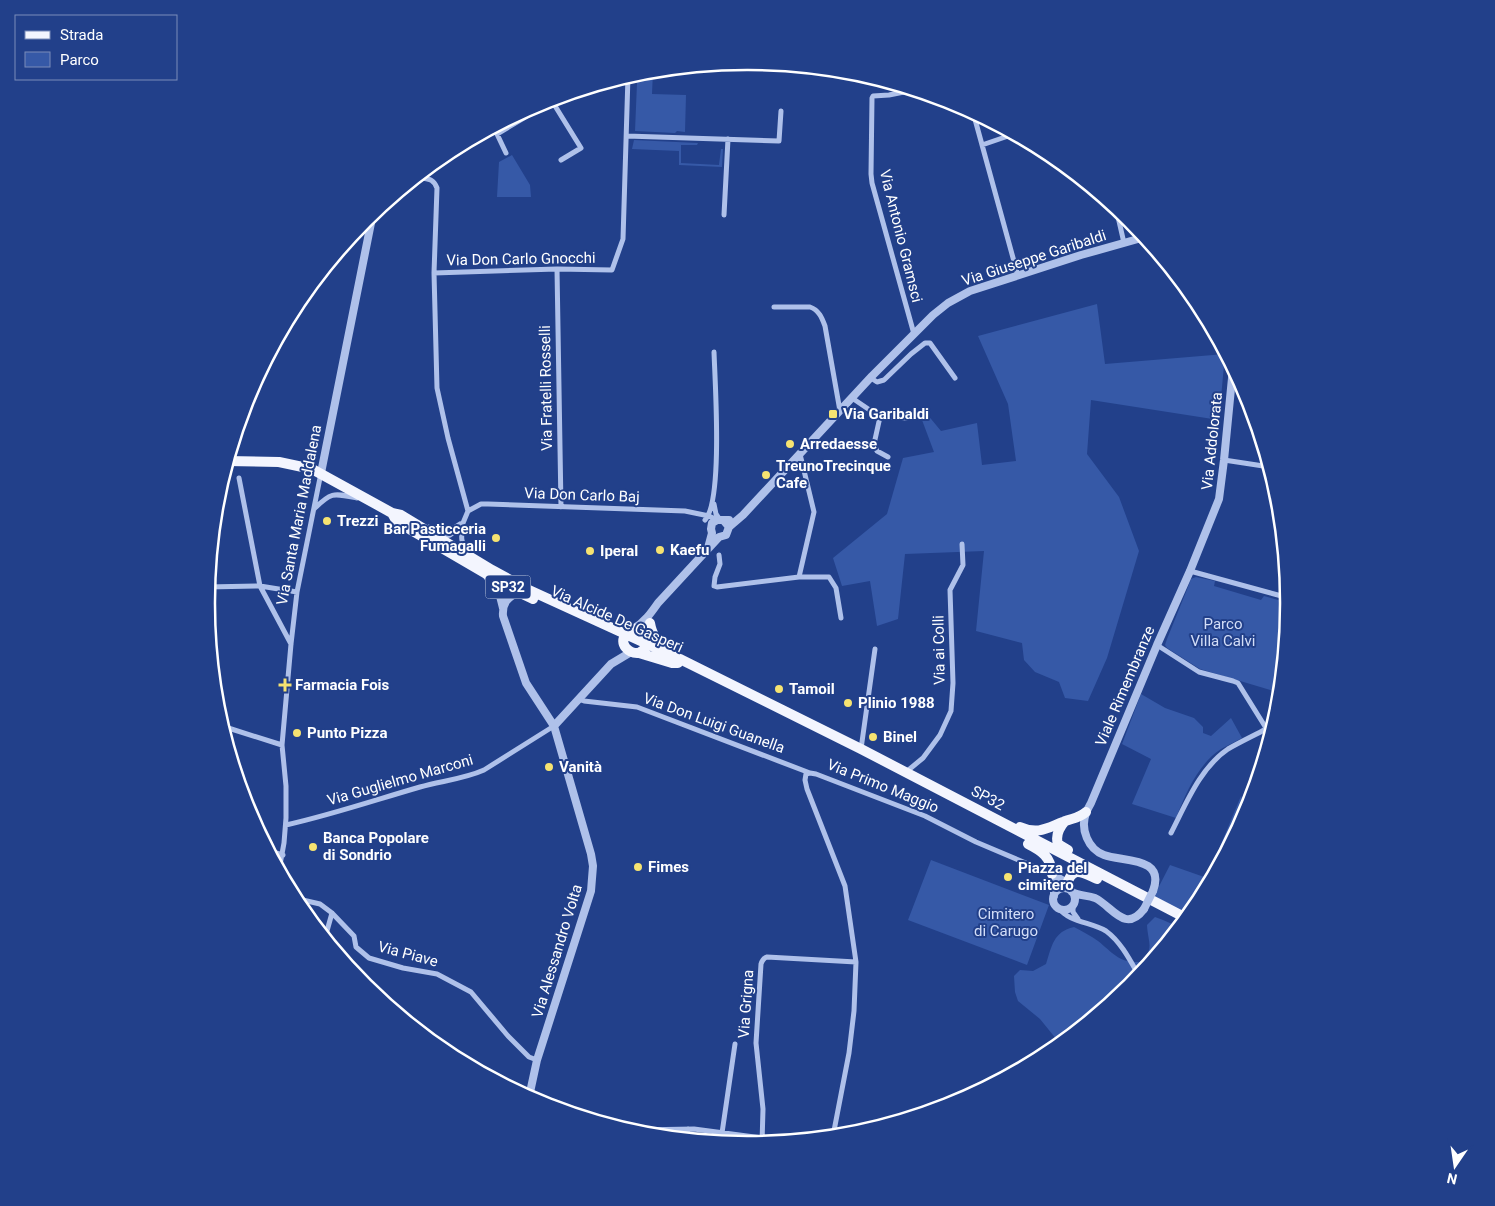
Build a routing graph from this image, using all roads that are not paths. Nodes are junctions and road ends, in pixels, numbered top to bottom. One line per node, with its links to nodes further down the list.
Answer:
1 (628, 84): 7 (street, Via Don Carlo Gnocchi)
2 (901, 93): 23 (street, Via Antonio Gramsci)
3 (556, 106): 12 (street)
4 (781, 110): 9 (street)
5 (976, 122): 10 (street)
6 (509, 126): 11 (street)
7 (627, 136): 9 (street); 19 (street, Via Don Carlo Gnocchi)
8 (1006, 137): 10 (street)
9 (728, 140): 14 (street)
10 (982, 145): 21 (street)
11 (506, 153)
12 (560, 160)
13 (425, 178): 20 (street, Via Don Carlo Gnocchi)
14 (724, 216)
15 (1119, 221): 18 (street)
16 (370, 228): 37 (street, Via Santa Maria Maddalena)
17 (1136, 239): 18 (street, Via Giuseppe Garibaldi)
18 (1124, 243): 21 (street, Via Giuseppe Garibaldi)
19 (557, 269): 20 (street, Via Don Carlo Gnocchi); 41 (street, Via Fratelli Rosselli)
20 (434, 273): 43 (street)
21 (1018, 276): 23 (street, Via Giuseppe Garibaldi)
22 (774, 307): 29 (street)
23 (914, 334): 25 (street, Via Giuseppe Garibaldi)
24 (714, 352): 39 (street)
25 (871, 378): 26 (street); 28 (street, Via Giuseppe Garibaldi)
26 (955, 378)
27 (1232, 380): 34 (street, Via Addolorata)
28 (852, 398): 29 (street, Via Giuseppe Garibaldi); 30 (street)
29 (840, 411): 32 (street, Via Giuseppe Garibaldi)
30 (880, 416): 31 (street); 33 (street)
31 (908, 418)
32 (800, 454): 46 (street, Via Giuseppe Garibaldi); 52 (street)
33 (888, 457)
34 (1224, 460): 36 (street); 50 (street, Via Addolorata)
35 (234, 461): 37 (main road, Via Alcide De Gasperi / SP32)
36 (1262, 466)
37 (321, 473): 40 (main road, Via Alcide De Gasperi / SP32); 42 (street, Via Santa Maria Maddalena)
38 (239, 478): 53 (street)
39 (714, 499): 46 (street); 46 (street)
40 (369, 500): 42 (street); 44 (main road, Via Alcide De Gasperi / SP32)
41 (561, 507): 43 (street, Via Don Carlo Baj); 46 (street, Via Don Carlo Baj)
42 (313, 510): 56 (street, Via Santa Maria Maddalena)
43 (468, 510): 45 (street)
44 (400, 519): 47 (main road, Via Alcide De Gasperi); 51 (main road, Via Alcide De Gasperi / SP32)
45 (463, 523): 47 (street); 55 (street, Via Alcide De Gasperi)
46 (716, 524): 60 (street)
47 (437, 534): 55 (main road, Via Alcide De Gasperi / SP32)
48 (962, 544): 77 (street, Via ai Colli)
49 (719, 555): 52 (street)
50 (1190, 571): 58 (street); 66 (street, Viale Rimembranze)
51 (486, 575): 57 (main road, Via Alcide De Gasperi / SP32); 59 (street, Via Alessandro Volta)
52 (799, 577): 61 (street)
53 (260, 586): 54 (street); 56 (street); 65 (street)
54 (215, 587)
55 (529, 590): 63 (main road, Via Alcide De Gasperi / SP32)
56 (297, 592): 65 (street, Via Santa Maria Maddalena)
57 (519, 592): 59 (street); 63 (main road); 64 (main road, Via Alcide De Gasperi / SP32)
58 (1280, 595)
59 (503, 608): 71 (street, Via Alessandro Volta)
60 (653, 612): 62 (street); 64 (street)
61 (841, 618)
62 (650, 622): 67 (street); 69 (main road)
63 (603, 624): 64 (main road, Via Alcide De Gasperi / SP32)
64 (627, 634): 67 (main road, Via Alcide De Gasperi / SP32); 67 (main road)
65 (291, 644): 75 (street, Via Santa Maria Maddalena)
66 (1157, 645): 72 (street); 80 (street, Viale Rimembranze)
67 (642, 647): 69 (main road, Via Alcide De Gasperi / SP32); 70 (street, Via Guglielmo Marconi)
68 (875, 649): 76 (street)
69 (679, 661): 76 (main road, Via Alcide De Gasperi / SP32)
70 (578, 699): 71 (street, Via Guglielmo Marconi); 78 (street, Via Don Luigi Guanella)
71 (554, 726): 83 (street, Via Guglielmo Marconi); 103 (street, Via Alessandro Volta)
72 (1265, 728)
73 (230, 729): 75 (street)
74 (1265, 730): 84 (street)
75 (282, 745): 83 (street, Via Santa Maria Maddalena)
76 (861, 749): 77 (main road, Via Alcide De Gasperi / SP32)
77 (906, 772): 79 (main road, Via Alcide De Gasperi / SP32)
78 (810, 773): 88 (street, Via Primo Maggio); 100 (street, Via Primo Maggio)
79 (958, 799): 82 (main road, SP32 / SP32)
80 (1086, 812): 81 (main road); 93 (street, bridge)
81 (1065, 821): 82 (main road); 89 (main road)
82 (1004, 823): 88 (main road); 89 (main road, SP32)
83 (286, 825): 86 (street, Via Santa Maria Maddalena)
84 (1171, 833)
85 (277, 854): 86 (street)
86 (282, 855): 87 (street, Via Santa Maria Maddalena)
87 (281, 860)
88 (1052, 874): 90 (street, Via Primo Maggio); 92 (street)
89 (1121, 884): 91 (main road, SP32)
90 (1069, 888): 91 (main road); 92 (street); 93 (street)
91 (1140, 894): 97 (main road, SP32)
92 (1054, 896): 95 (street)
93 (1076, 900): 95 (street); 98 (street)
94 (305, 901): 96 (street, Via Piave)
95 (1060, 909): 98 (street)
96 (332, 913): 99 (street); 103 (street, Via Piave)
97 (1179, 915)
98 (1080, 920): 101 (street)
99 (327, 930)
100 (856, 962): 105 (street, Via Primo Maggio); 111 (street, Via Grigna)
101 (1134, 969)
102 (735, 1044): 109 (street)
103 (537, 1060): 104 (street, Via Alessandro Volta)
104 (531, 1089)
105 (834, 1128)
106 (667, 1129): 107 (street)
107 (688, 1129): 108 (street); 109 (street)
108 (687, 1132)
109 (722, 1133): 110 (street)
110 (735, 1136)
111 (762, 1136)

